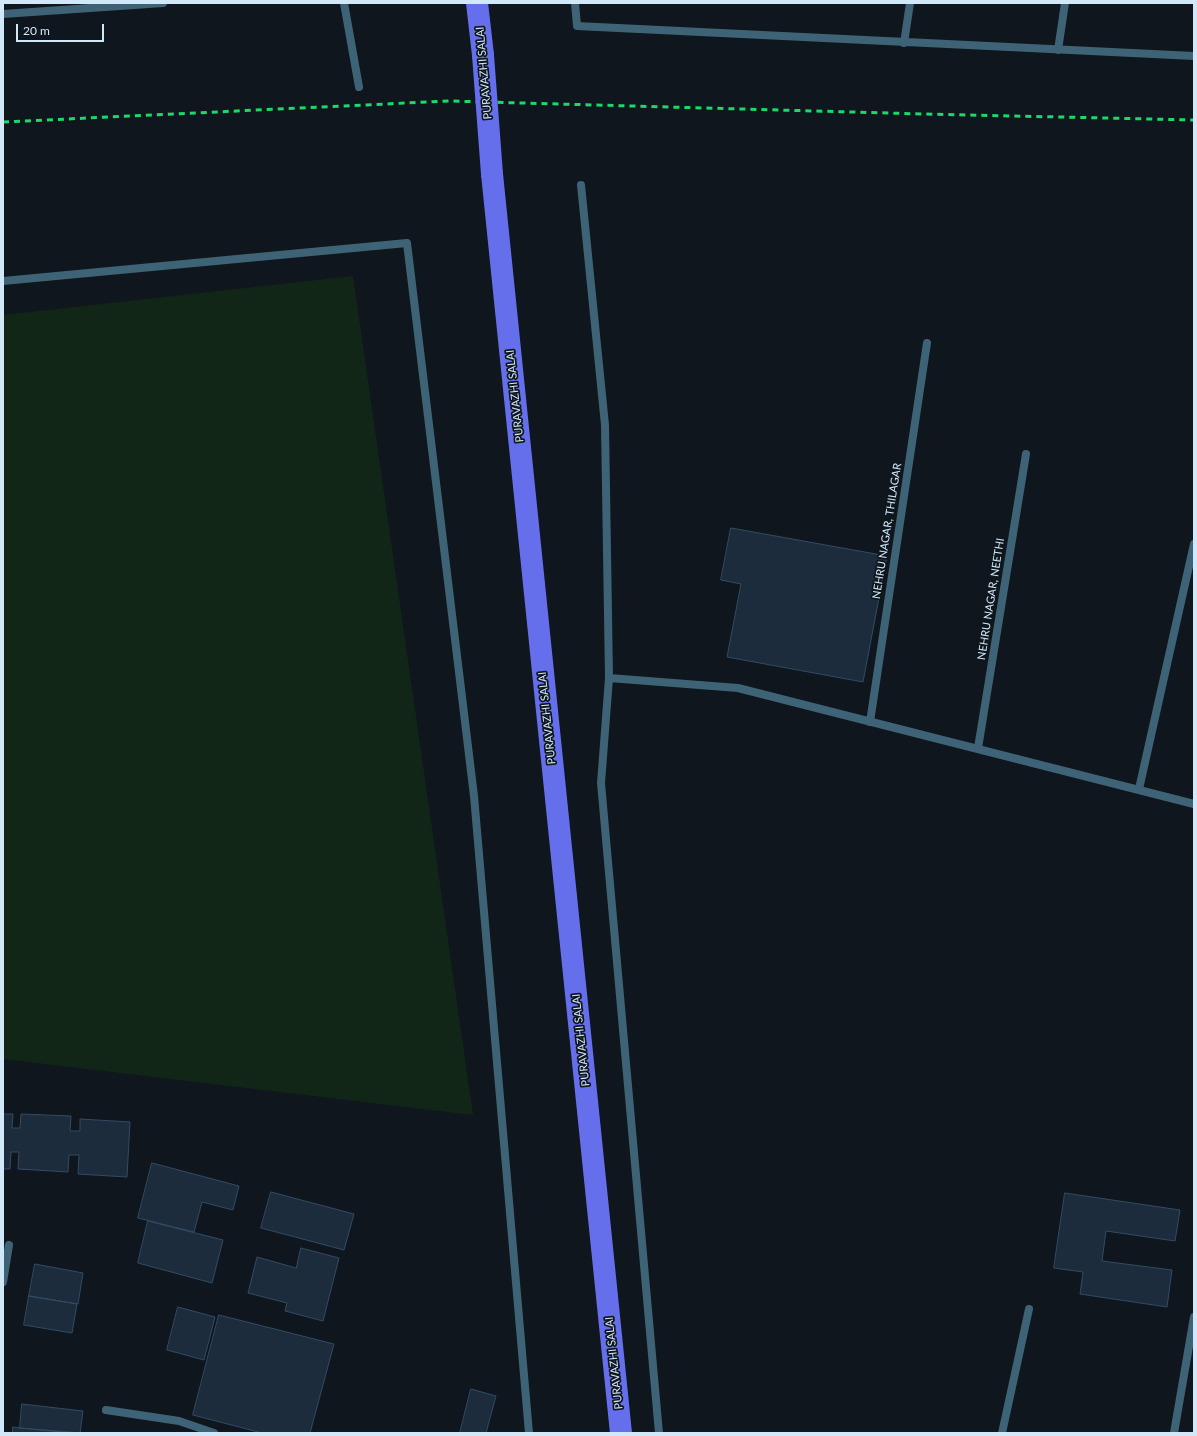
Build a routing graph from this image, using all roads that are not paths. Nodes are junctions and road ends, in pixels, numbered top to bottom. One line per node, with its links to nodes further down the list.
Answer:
1 (163, 3): 7 (street)
2 (344, 3): 11 (street)
3 (477, 3): 29 (main road, PURAVAZHI SALAI, bridge)
4 (575, 3): 8 (street)
5 (910, 3): 8 (street)
6 (1065, 3): 9 (street)
7 (3, 14)
8 (904, 43): 9 (street)
9 (1058, 50): 10 (street)
10 (1194, 56)
11 (359, 87)
12 (581, 185): 17 (street)
13 (3, 281): 28 (street)
14 (927, 343): 18 (street, NEHRU NAGAR, THILAGAR)
15 (1026, 454): 19 (street, NEHRU NAGAR, NEETHI)
16 (1194, 544): 20 (street)
17 (609, 678): 18 (street); 30 (street)
18 (870, 722): 19 (street)
19 (978, 748): 20 (street)
20 (1140, 789): 21 (street)
21 (1194, 804)
22 (9, 1245): 23 (street)
23 (3, 1282)
24 (1029, 1309): 31 (street)
25 (1194, 1317): 32 (street)
26 (106, 1410): 27 (street)
27 (214, 1433)
28 (529, 1433)
29 (621, 1433)
30 (660, 1433)
31 (1002, 1433)
32 (1174, 1433)

